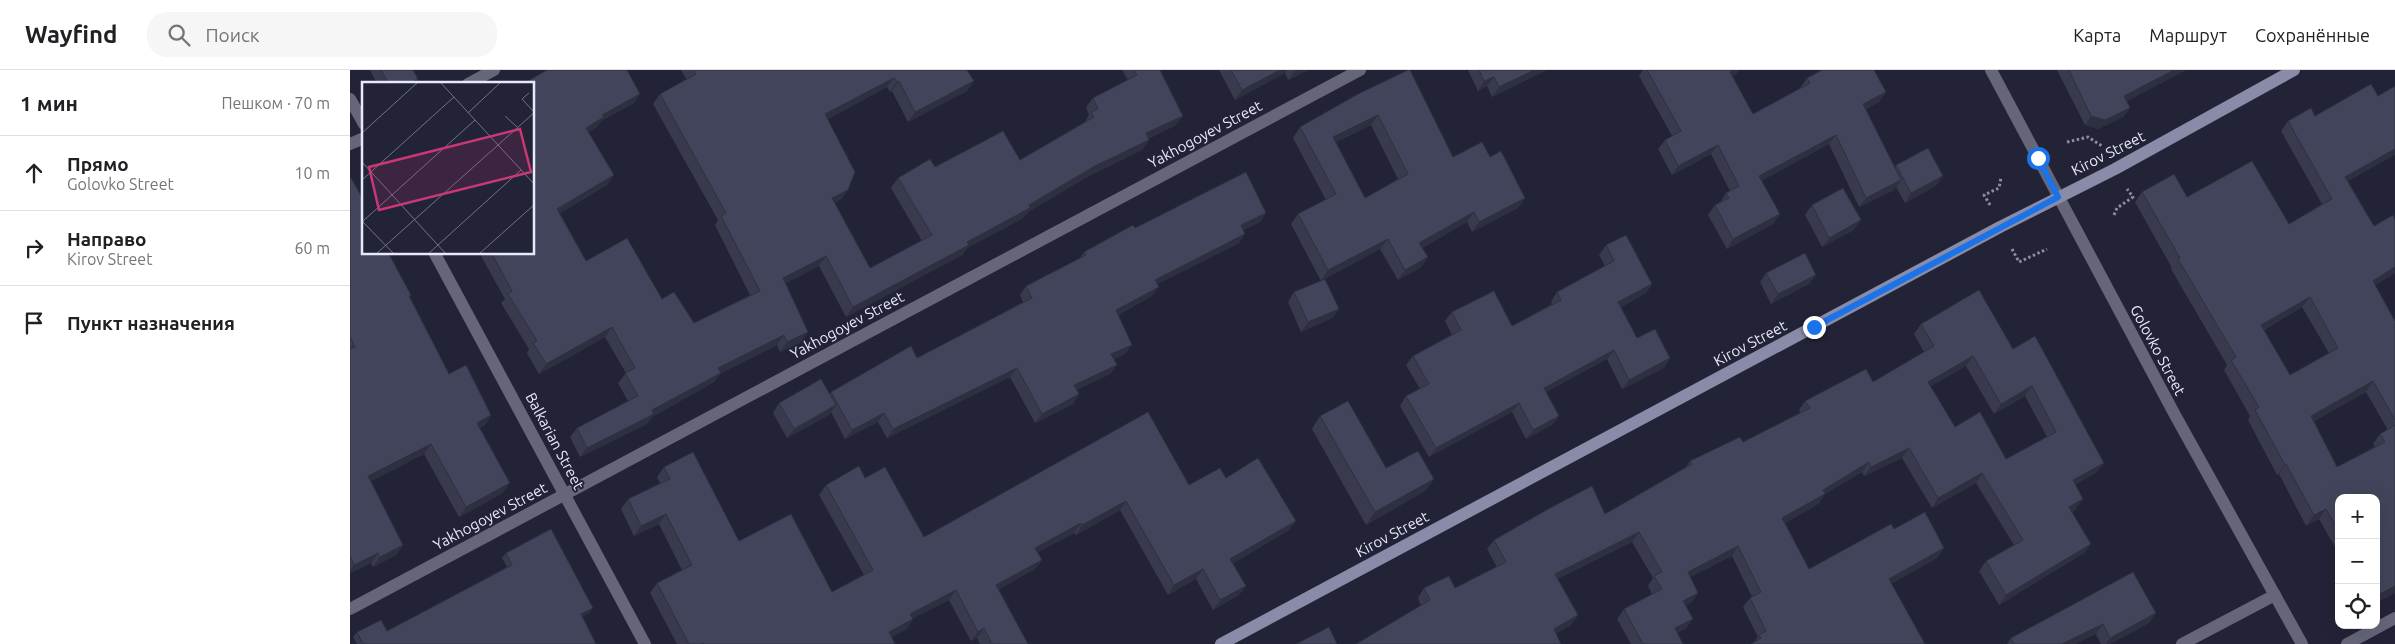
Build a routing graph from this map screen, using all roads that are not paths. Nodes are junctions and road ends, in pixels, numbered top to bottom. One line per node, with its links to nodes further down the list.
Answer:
1 (494, 70): 5 (street)
2 (1360, 70): 12 (street, Yakhogoyev Street)
3 (1991, 70): 10 (street, Golovko Street)
4 (2294, 70): 10 (main road, Kirov Street)
5 (472, 82)
6 (350, 99): 7 (street)
7 (362, 120)
8 (362, 139): 9 (street)
9 (350, 144)
10 (2058, 197): 13 (street, Golovko Street); 17 (main road, Kirov Street)
11 (436, 255): 12 (street, Balkarian Street)
12 (565, 494): 14 (street, Yakhogoyev Street); 16 (street, Balkarian Street)
13 (2275, 595): 18 (street); 19 (street, Golovko Street)
14 (350, 609)
15 (2395, 618): 20 (street)
16 (645, 644)
17 (1220, 644)
18 (2182, 644)
19 (2302, 644)
20 (2346, 644)

